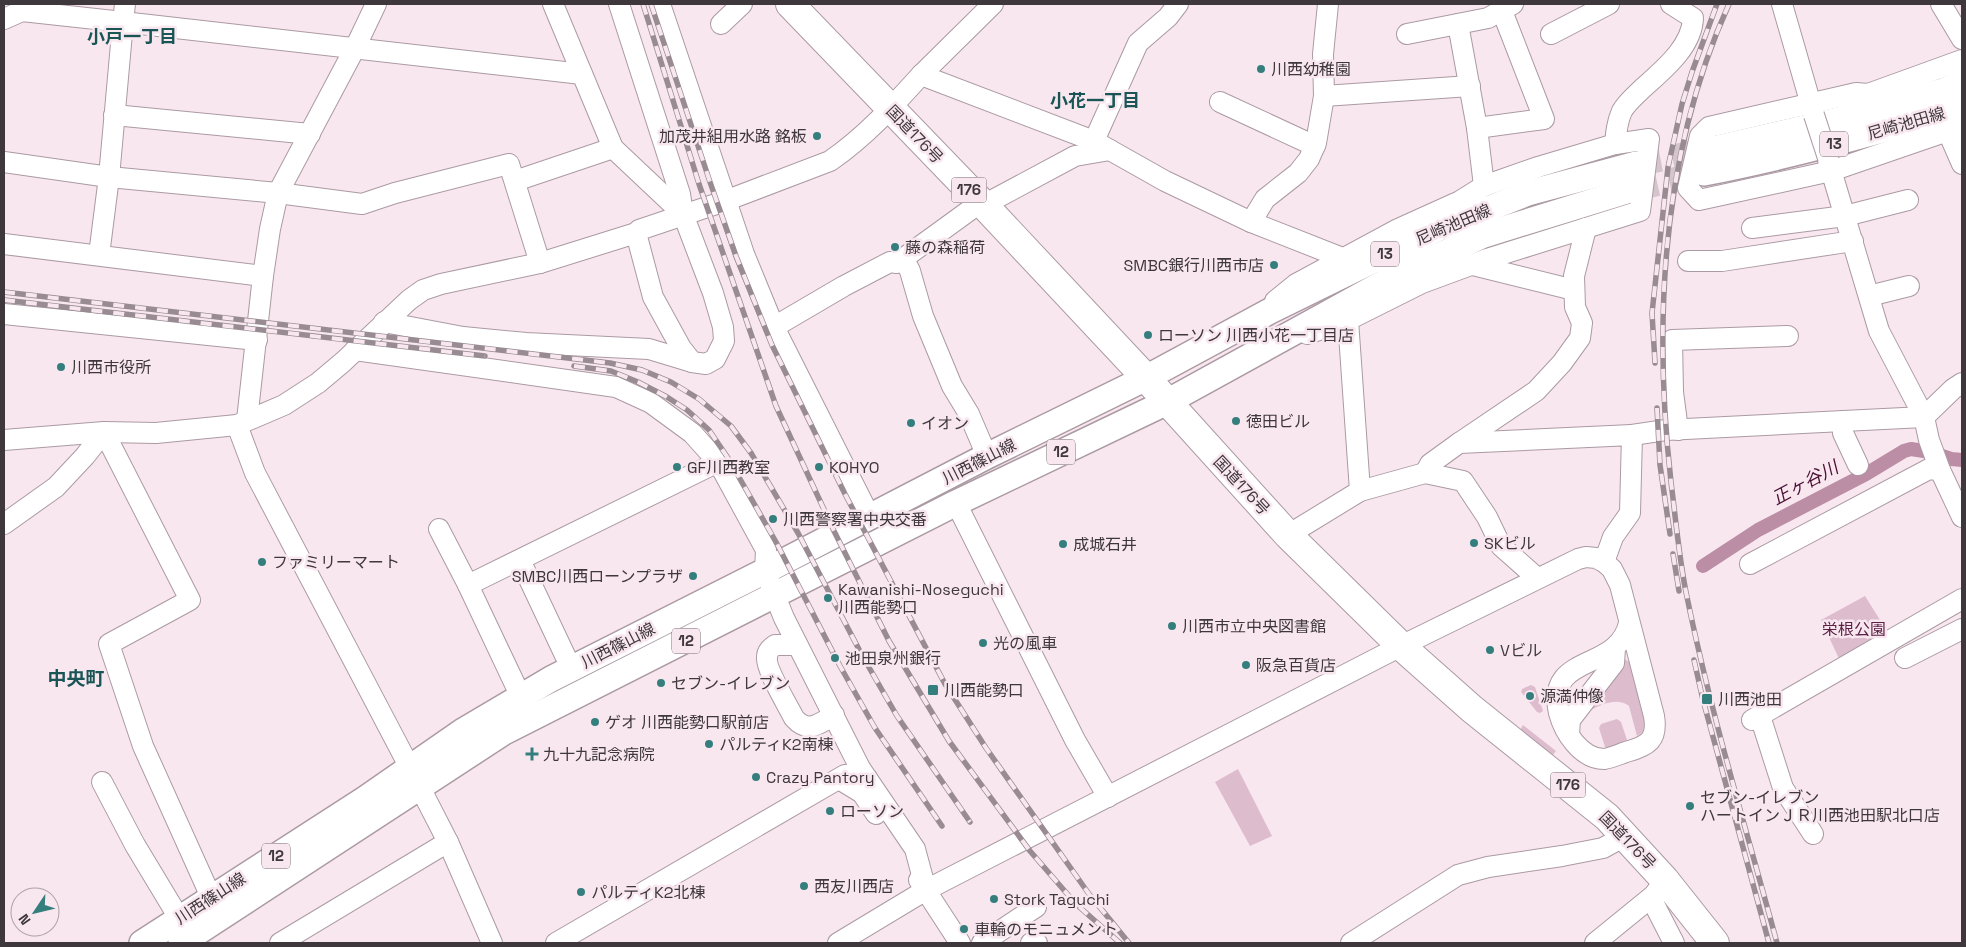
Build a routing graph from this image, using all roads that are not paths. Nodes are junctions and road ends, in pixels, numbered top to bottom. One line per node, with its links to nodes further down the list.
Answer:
1 (376, 4): 22 (street)
2 (553, 4): 24 (street)
3 (619, 4): 53 (street)
4 (660, 4): 51 (street)
5 (742, 4): 17 (street)
6 (790, 4): 32 (highway, 国道176号 / 176)
7 (993, 4): 25 (street)
8 (1178, 4): 38 (street)
9 (1328, 4): 28 (street)
10 (1610, 4): 20 (street)
11 (1671, 4): 37 (street)
12 (1782, 4): 31 (street)
13 (1941, 4): 21 (street)
14 (1508, 7): 18 (street); 34 (street)
15 (124, 13): 16 (street); 22 (street); 33 (street)
16 (4, 19)
17 (721, 24)
18 (1458, 24): 19 (street); 27 (street)
19 (1407, 34)
20 (1551, 34)
21 (1962, 40)
22 (355, 48): 24 (street); 36 (street)
23 (1962, 60): 31 (street)
24 (582, 74): 40 (street)
25 (920, 75): 32 (street); 38 (street)
26 (1962, 83): 30 (main road, 尼崎池田線 / 13)
27 (1470, 86): 28 (street); 34 (street)
28 (1324, 96): 39 (street)
29 (1220, 102): 39 (street)
30 (1962, 107)
31 (1812, 109): 44 (street, bridge); 44 (street)
32 (891, 110): 51 (street); 52 (highway, 国道176号 / 176)
33 (114, 115): 36 (street); 45 (street)
34 (1477, 128): 47 (street)
35 (1955, 129): 43 (street); 44 (street)
36 (310, 134): 49 (street)
37 (1615, 144): 47 (street); 56 (street)
38 (1102, 146): 52 (street); 55 (street)
39 (1315, 146): 55 (street)
40 (613, 148): 46 (street); 53 (street)
41 (4, 162): 45 (street)
42 (1636, 164): 72 (main road, 尼崎池田線 / 13)
43 (1962, 164)
44 (1830, 165): 54 (street)
45 (109, 177): 49 (street); 61 (street)
46 (515, 181): 49 (street); 65 (street)
47 (1484, 186): 62 (street)
48 (1633, 189): 78 (main road, 尼崎池田線 / 13)
49 (278, 193): 67 (street)
50 (1908, 200): 54 (street)
51 (725, 201): 53 (street); 75 (street)
52 (981, 202): 63 (street); 81 (highway, 国道176号 / 176)
53 (683, 214): 58 (street); 80 (street)
54 (1845, 216): 57 (street); 59 (street)
55 (1251, 222): 62 (street)
56 (1586, 228): 66 (street); 69 (street)
57 (1752, 228)
58 (636, 233): 65 (street); 80 (street)
59 (1853, 241): 64 (street); 70 (street)
60 (4, 244): 61 (street)
61 (99, 255): 67 (street)
62 (1344, 259): 72 (street)
63 (900, 261): 75 (street); 92 (street)
64 (1688, 261)
65 (540, 263): 74 (street)
66 (1473, 265): 69 (street); 73 (street)
67 (263, 276): 77 (street)
68 (1909, 286): 70 (street)
69 (1574, 290): 91 (street)
70 (1869, 296): 84 (street)
71 (4, 314): 77 (street)
72 (1252, 320): 81 (main road, 尼崎池田線 / 13)
73 (1348, 320): 78 (street); 97 (street)
74 (384, 322): 79 (street); 80 (street)
75 (774, 327): 99 (street)
76 (1788, 336): 87 (street)
77 (257, 340): 86 (street)
78 (1264, 349): 83 (main road, 尼崎池田線 / 13)
79 (355, 350): 86 (street); 94 (street)
80 (692, 362)
81 (1146, 378): 83 (highway, 国道176号 / 176); 92 (main road, 川西篠山線 / 12)
82 (1962, 383): 84 (street)
83 (1167, 402): 98 (main road, 川西篠山線 / 12); 103 (highway, 国道176号 / 176)
84 (1924, 417): 85 (street); 93 (street)
85 (1842, 421): 87 (street); 95 (street)
86 (242, 423): 88 (street); 123 (street)
87 (1678, 430): 89 (street)
88 (104, 432): 90 (street); 101 (street); 133 (street)
89 (1632, 435): 91 (street); 105 (street)
90 (4, 440)
91 (1459, 443): 96 (street)
92 (987, 456): 99 (main road, 川西篠山線 / 12)
93 (1937, 461): 100 (street); 106 (street)
94 (718, 462): 104 (street); 107 (street)
95 (1858, 465)
96 (1424, 473): 97 (street); 108 (street)
97 (1360, 492): 103 (street)
98 (956, 503): 110 (main road, 川西篠山線 / 12); 127 (street)
99 (870, 517): 107 (main road, 川西篠山線 / 12)
100 (1962, 517)
101 (4, 524)
102 (439, 529): 109 (street)
103 (1288, 535): 115 (highway, 国道176号 / 176)
104 (520, 560): 109 (street); 118 (street)
105 (1604, 562): 108 (street); 112 (street)
106 (1750, 564)
107 (765, 571): 110 (street); 118 (main road, 川西篠山線 / 12)
108 (1537, 578): 115 (street)
109 (468, 585): 119 (street)
110 (774, 596): 114 (street); 123 (main road, 川西篠山線 / 12)
111 (1962, 599): 128 (street)
112 (1630, 623): 116 (street); 121 (street)
113 (1962, 629): 117 (street)
114 (796, 645): 120 (street); 120 (street)
115 (1400, 646): 127 (street); 129 (highway, 国道176号 / 176)
116 (1615, 648): 121 (street); 121 (street)
117 (1905, 658)
118 (571, 668): 119 (main road, 川西篠山線 / 12)
119 (521, 697): 123 (main road, 川西篠山線 / 12)
120 (834, 715): 122 (street)
121 (1569, 735)
122 (852, 751): 124 (street); 125 (street)
123 (415, 777): 130 (street); 133 (main road, 川西篠山線 / 12); 137 (main road, 川西篠山線 / 12)
124 (842, 777): 125 (street); 132 (street); 140 (street)
125 (868, 778): 132 (street)
126 (102, 782): 135 (street)
127 (1108, 797): 132 (street)
128 (1813, 834)
129 (1625, 836): 131 (highway, 国道176号 / 176); 146 (street)
130 (448, 842): 138 (street); 139 (street)
131 (1660, 887): 147 (street); 148 (street); 149 (highway, 国道176号 / 176)
132 (926, 890): 141 (street); 142 (street)
133 (211, 897): 135 (main road, 川西篠山線 / 12)
134 (1036, 907): 143 (street)
135 (179, 918): 136 (main road, 川西篠山線 / 12)
136 (142, 943)
137 (181, 943)
138 (280, 943)
139 (492, 943)
140 (556, 943)
141 (838, 943)
142 (960, 943)
143 (982, 943)
144 (1031, 943): 145 (street)
145 (1037, 943)
146 (1351, 943)
147 (1595, 943)
148 (1674, 943)
149 (1715, 943)

